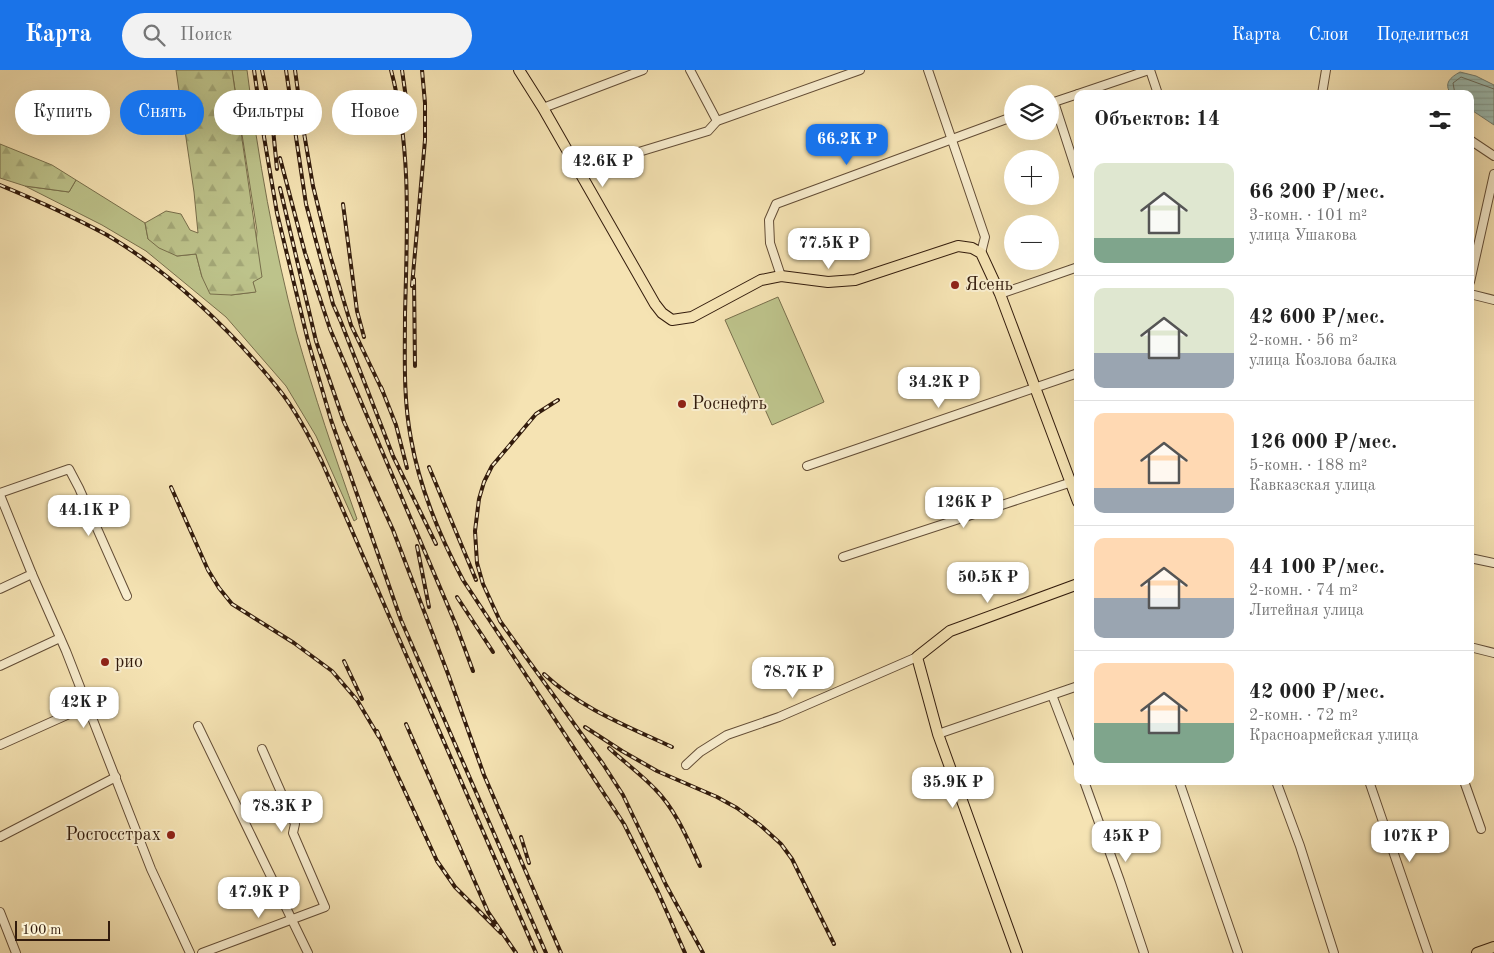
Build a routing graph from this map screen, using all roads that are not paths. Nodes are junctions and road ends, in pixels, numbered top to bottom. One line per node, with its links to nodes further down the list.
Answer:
1 (519, 70): 13 (main road)
2 (643, 70): 13 (street)
3 (690, 70): 15 (street)
4 (860, 70): 15 (street)
5 (928, 70): 17 (street)
6 (1149, 70): 8 (street); 9 (street)
7 (1326, 70): 10 (street)
8 (1090, 90)
9 (1156, 90)
10 (1323, 90)
11 (1074, 95): 12 (street)
12 (1059, 101)
13 (543, 108): 26 (main road)
14 (1004, 120): 17 (street)
15 (717, 121): 20 (street)
16 (1059, 123): 21 (street)
17 (951, 140): 23 (street); 26 (street)
18 (1474, 143): 19 (street)
19 (1494, 156)
20 (620, 158)
21 (1074, 165)
22 (1494, 174): 24 (street)
23 (981, 253): 26 (main road); 27 (main road)
24 (1474, 264)
25 (1074, 268): 27 (street)
26 (781, 276)
27 (1000, 294): 31 (main road)
28 (1474, 295): 29 (street)
29 (1494, 300)
30 (1074, 374): 31 (street)
31 (1034, 388): 32 (street); 33 (main road)
32 (807, 466)
33 (1074, 481): 35 (street)
34 (0, 494): 38 (street); 41 (street)
35 (843, 558)
36 (1474, 559): 37 (street)
37 (1494, 564)
38 (32, 574): 40 (street); 42 (street)
39 (1074, 585): 45 (main road)
40 (0, 589)
41 (127, 596)
42 (60, 638): 46 (street); 49 (street)
43 (1474, 648): 44 (street)
44 (1494, 653)
45 (916, 657): 51 (main road); 55 (street)
46 (0, 666)
47 (1074, 687): 48 (street)
48 (1052, 695): 51 (street); 54 (street)
49 (87, 706): 52 (street); 56 (street)
50 (198, 726): 65 (street)
51 (938, 734): 71 (main road)
52 (0, 744)
53 (262, 749): 65 (street)
54 (1074, 753)
55 (686, 765)
56 (116, 777): 63 (street); 68 (street)
57 (1085, 785): 72 (street)
58 (1180, 785): 73 (street)
59 (1277, 785): 74 (street)
60 (1370, 785): 75 (street)
61 (1465, 785): 62 (street)
62 (1481, 829)
63 (0, 837)
64 (0, 912): 67 (street)
65 (292, 919): 69 (street); 70 (street)
66 (1494, 947): 76 (main road)
67 (16, 953)
68 (190, 953)
69 (202, 953)
70 (308, 953)
71 (1017, 953)
72 (1144, 953)
73 (1238, 953)
74 (1334, 953)
75 (1428, 953)
76 (1477, 953)

